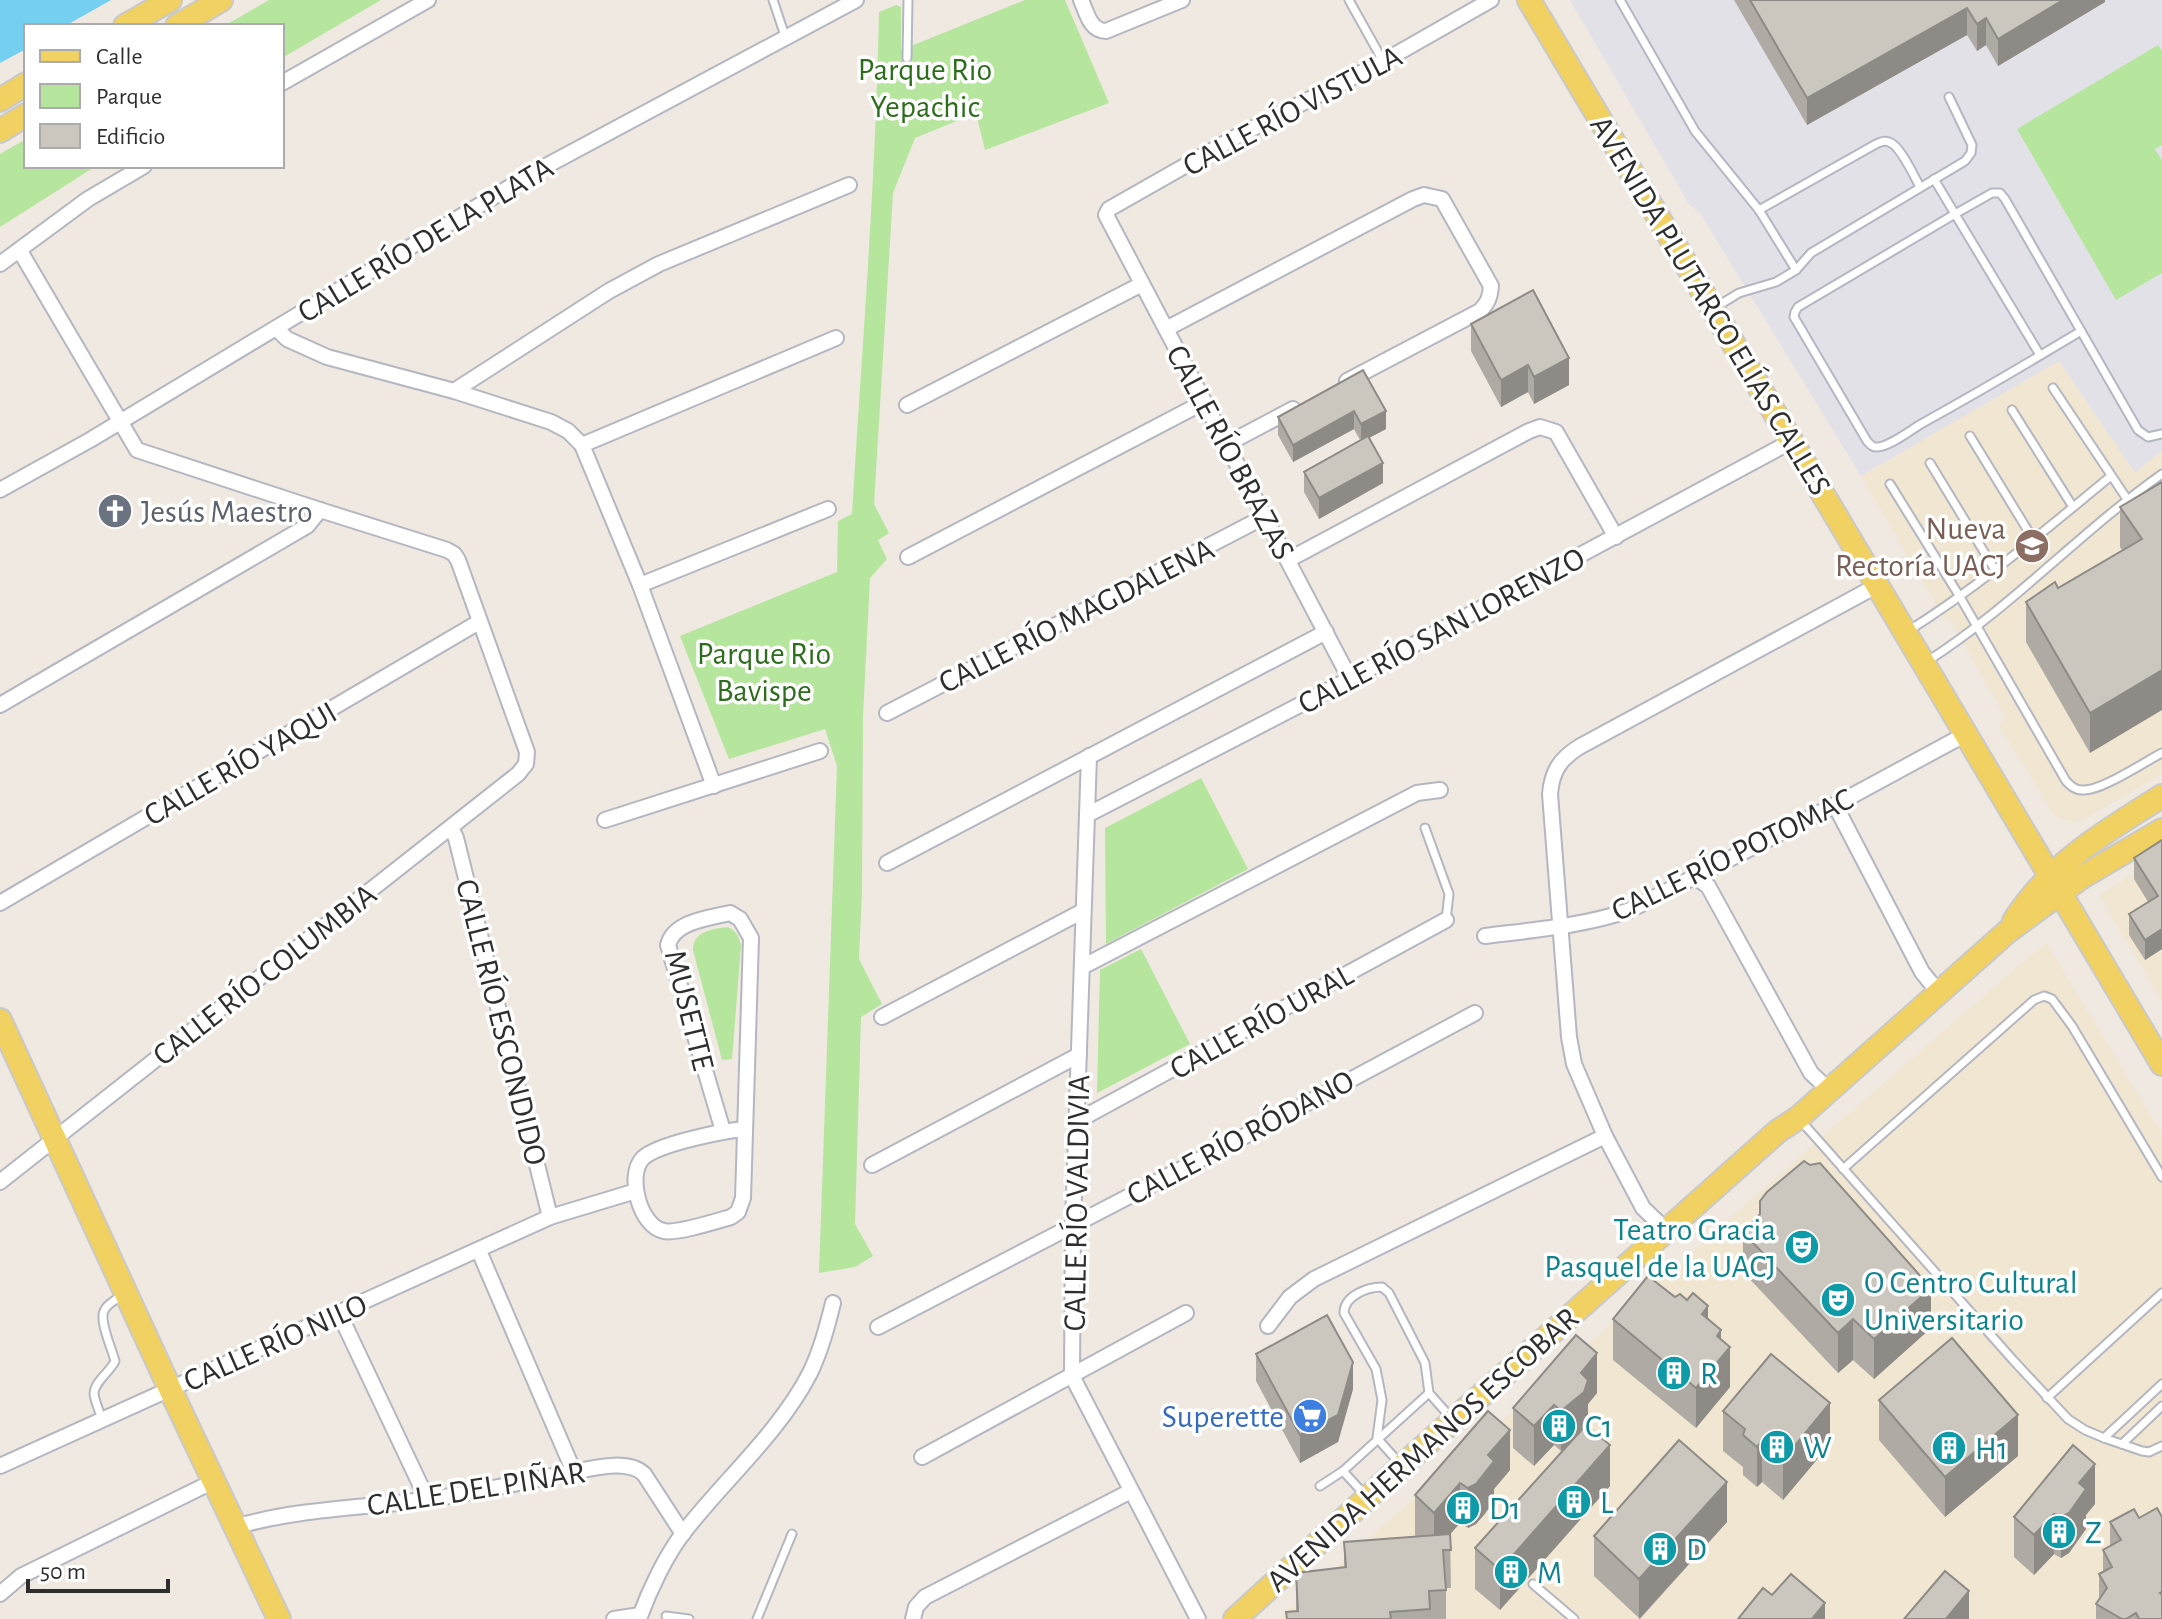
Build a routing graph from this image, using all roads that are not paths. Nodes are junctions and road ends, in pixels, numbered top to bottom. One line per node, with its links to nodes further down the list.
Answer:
1 (170, 0): 13 (main road)
2 (221, 0): 14 (main road)
3 (428, 0): 18 (street)
4 (773, 0): 15 (lane)
5 (856, 0): 15 (street, CALLE RÍO DE LA PLATA)
6 (908, 0): 16 (lane)
7 (1081, 0): 8 (street)
8 (1182, 0)
9 (1349, 0): 17 (lane)
10 (1491, 0): 17 (street, CALLE RÍO VISTULA)
11 (1529, 0): 35 (main road, AVENIDA PLUTARCO ELÍAS CALLES)
12 (1620, 0): 28 (lane)
13 (128, 24)
14 (180, 24)
15 (785, 36): 36 (street, CALLE RÍO DE LA PLATA)
16 (907, 58)
17 (1384, 61): 30 (street, CALLE RÍO VISTULA)
18 (284, 82)
19 (24, 85): 21 (main road)
20 (1949, 97): 25 (lane)
21 (0, 100)
22 (24, 116): 23 (main road)
23 (0, 131)
24 (141, 168): 31 (street)
25 (1934, 179): 27 (lane); 29 (lane)
26 (849, 185): 43 (street)
27 (1920, 187): 28 (lane); 33 (lane)
28 (1759, 210): 33 (lane)
29 (1955, 214): 38 (lane); 40 (lane); 40 (lane)
30 (1112, 226): 34 (street, CALLE RÍO BRAZAS)
31 (20, 251): 32 (street); 48 (street)
32 (0, 264)
33 (1796, 270): 35 (lane)
34 (1142, 284): 37 (street, CALLE RÍO BRAZAS); 46 (street)
35 (1714, 308): 51 (main road, AVENIDA PLUTARCO ELÍAS CALLES)
36 (276, 328): 43 (street); 48 (street, CALLE RÍO DE LA PLATA)
37 (1166, 329): 41 (street); 45 (street, CALLE RÍO BRAZAS)
38 (2081, 331): 40 (lane); 49 (lane)
39 (836, 338): 53 (street)
40 (2040, 355)
41 (1339, 385)
42 (2053, 388): 56 (lane)
43 (454, 391): 53 (street)
44 (1311, 400): 52 (street)
45 (1204, 402): 52 (street, CALLE RÍO BRAZAS); 66 (street)
46 (907, 405)
47 (2012, 410): 60 (lane)
48 (120, 422): 58 (street, CALLE RÍO DE LA PLATA); 62 (street)
49 (2162, 434)
50 (1970, 436): 65 (lane)
51 (1792, 441): 64 (street, CALLE RÍO SAN LORENZO); 70 (main road, AVENIDA PLUTARCO ELÍAS CALLES)
52 (1227, 444): 63 (street, CALLE RÍO BRAZAS)
53 (582, 445): 69 (street)
54 (1930, 463): 68 (lane)
55 (2162, 474): 59 (lane)
56 (2111, 476): 59 (lane); 60 (lane)
57 (1890, 484): 71 (lane)
58 (0, 490)
59 (2127, 499): 73 (lane)
60 (2073, 507): 65 (lane)
61 (828, 509): 69 (street)
62 (320, 510): 72 (street); 78 (street)
63 (1264, 517): 67 (street, CALLE RÍO BRAZAS); 79 (street, CALLE RÍO MAGDALENA)
64 (1616, 537): 67 (street); 77 (street, CALLE RÍO SAN LORENZO)
65 (2033, 539): 68 (lane)
66 (908, 557)
67 (1288, 560): 74 (street, CALLE RÍO BRAZAS)
68 (1995, 570): 71 (lane)
69 (640, 585): 84 (street)
70 (1878, 585): 75 (main road, AVENIDA PLUTARCO ELÍAS CALLES); 99 (street)
71 (1960, 597): 73 (lane); 75 (lane)
72 (479, 622): 90 (street, CALLE RÍO COLUMBIA); 96 (street, CALLE RÍO YAQUI)
73 (1977, 626): 76 (lane); 82 (lane)
74 (1326, 632): 77 (street, CALLE RÍO BRAZAS); 83 (street, CALLE RÍO SAN LORENZO)
75 (1906, 632): 76 (main road, AVENIDA PLUTARCO ELÍAS CALLES)
76 (1924, 663): 80 (main road, AVENIDA PLUTARCO ELÍAS CALLES)
77 (1350, 679): 88 (street, CALLE RÍO SAN LORENZO)
78 (0, 705)
79 (887, 713)
80 (1966, 734): 87 (street, CALLE RÍO POTOMAC); 95 (main road, AVENIDA PLUTARCO ELÍAS CALLES)
81 (820, 751): 84 (street)
82 (2162, 753)
83 (1089, 756): 88 (street, CALLE RÍO VALDIVIA); 93 (street, CALLE RÍO SAN LORENZO)
84 (714, 786): 89 (street)
85 (1440, 790): 101 (street)
86 (2162, 796): 95 (main road, AVENIDA HERMANOS ESCOBAR)
87 (1835, 805): 94 (street, CALLE RÍO POTOMAC); 102 (street)
88 (1087, 815): 97 (street, CALLE RÍO VALDIVIA)
89 (605, 820)
90 (451, 828): 114 (street, CALLE RÍO COLUMBIA); 120 (street, CALLE RÍO ESCONDIDO)
91 (1425, 828): 98 (lane)
92 (2162, 830): 95 (main road, AVENIDA HERMANOS ESCOBAR)
93 (887, 863)
94 (1695, 877): 99 (street, CALLE RÍO POTOMAC); 108 (street)
95 (2056, 884): 102 (main road, AVENIDA HERMANOS ESCOBAR); 107 (main road, AVENIDA PLUTARCO ELÍAS CALLES)
96 (0, 903)
97 (1083, 911): 101 (street, CALLE RÍO VALDIVIA); 104 (street)
98 (1446, 920): 110 (street, CALLE RÍO URAL)
99 (1561, 926): 100 (street, CALLE RÍO POTOMAC); 113 (street)
100 (1485, 936)
101 (1082, 967): 106 (street, CALLE RÍO VALDIVIA)
102 (1939, 993): 108 (main road, AVENIDA HERMANOS ESCOBAR)
103 (1475, 1013): 121 (street, CALLE RÍO RÓDANO)
104 (882, 1017)
105 (0, 1020): 114 (main road)
106 (1079, 1055): 110 (street, CALLE RÍO VALDIVIA); 115 (street)
107 (2162, 1064)
108 (1829, 1090): 109 (main road, AVENIDA HERMANOS ESCOBAR)
109 (1798, 1118): 116 (lane); 122 (main road, AVENIDA HERMANOS ESCOBAR)
110 (1077, 1121): 121 (street, CALLE RÍO VALDIVIA)
111 (744, 1129): 112 (street); 112 (street, MUSETTE); 119 (street, MUSETTE)
112 (723, 1131): 119 (street)
113 (1605, 1136): 122 (street); 129 (street)
114 (54, 1139): 118 (street, CALLE RÍO COLUMBIA); 124 (main road)
115 (872, 1165)
116 (1843, 1169): 117 (lane); 135 (lane)
117 (2162, 1177)
118 (0, 1182)
119 (636, 1191): 120 (street)
120 (550, 1217): 123 (street, CALLE RÍO NILO)
121 (1073, 1224): 130 (street, CALLE RÍO RÓDANO); 131 (street, CALLE RÍO VALDIVIA)
122 (1666, 1230): 138 (main road, AVENIDA HERMANOS ESCOBAR)
123 (479, 1251): 127 (street, CALLE RÍO NILO); 147 (street)
124 (126, 1293): 133 (main road); 137 (lane)
125 (2162, 1293): 135 (lane)
126 (833, 1303): 154 (street)
127 (339, 1313): 133 (street, CALLE RÍO NILO); 151 (street)
128 (1186, 1313): 131 (street)
129 (1268, 1326)
130 (878, 1327)
131 (1072, 1376): 143 (street); 150 (street, CALLE RÍO VALDIVIA)
132 (2162, 1384): 140 (lane)
133 (170, 1389): 137 (street, CALLE RÍO NILO); 148 (main road)
134 (1429, 1393): 138 (lane); 139 (lane); 139 (lane)
135 (2047, 1398): 140 (lane)
136 (2162, 1406): 141 (lane)
137 (102, 1420): 144 (street, CALLE RÍO NILO)
138 (1454, 1421): 145 (main road, AVENIDA HERMANOS ESCOBAR)
139 (1377, 1438): 145 (lane); 146 (lane)
140 (2104, 1438): 141 (lane)
141 (2122, 1444): 142 (lane)
142 (2162, 1446)
143 (922, 1457)
144 (0, 1466)
145 (1402, 1466): 152 (main road, AVENIDA HERMANOS ESCOBAR)
146 (1343, 1471): 149 (lane); 152 (lane)
147 (574, 1472): 151 (street, CALLE DEL PIÑAR); 154 (street, CALLE DEL PIÑAR)
148 (214, 1481): 153 (main road); 157 (street)
149 (1320, 1486)
150 (1131, 1491): 164 (street); 165 (street, CALLE RÍO VALDIVIA)
151 (427, 1499): 153 (street, CALLE DEL PIÑAR)
152 (1368, 1499): 166 (main road, AVENIDA HERMANOS ESCOBAR)
153 (235, 1527): 160 (main road)
154 (683, 1534): 159 (street)
155 (792, 1534): 163 (lane)
156 (1533, 1584): 167 (lane)
157 (0, 1594)
158 (666, 1616): 162 (lane)
159 (639, 1617): 161 (street)
160 (279, 1619)
161 (614, 1619)
162 (689, 1619)
163 (757, 1619)
164 (913, 1619)
165 (1198, 1619)
166 (1235, 1619)
167 (1574, 1619)

